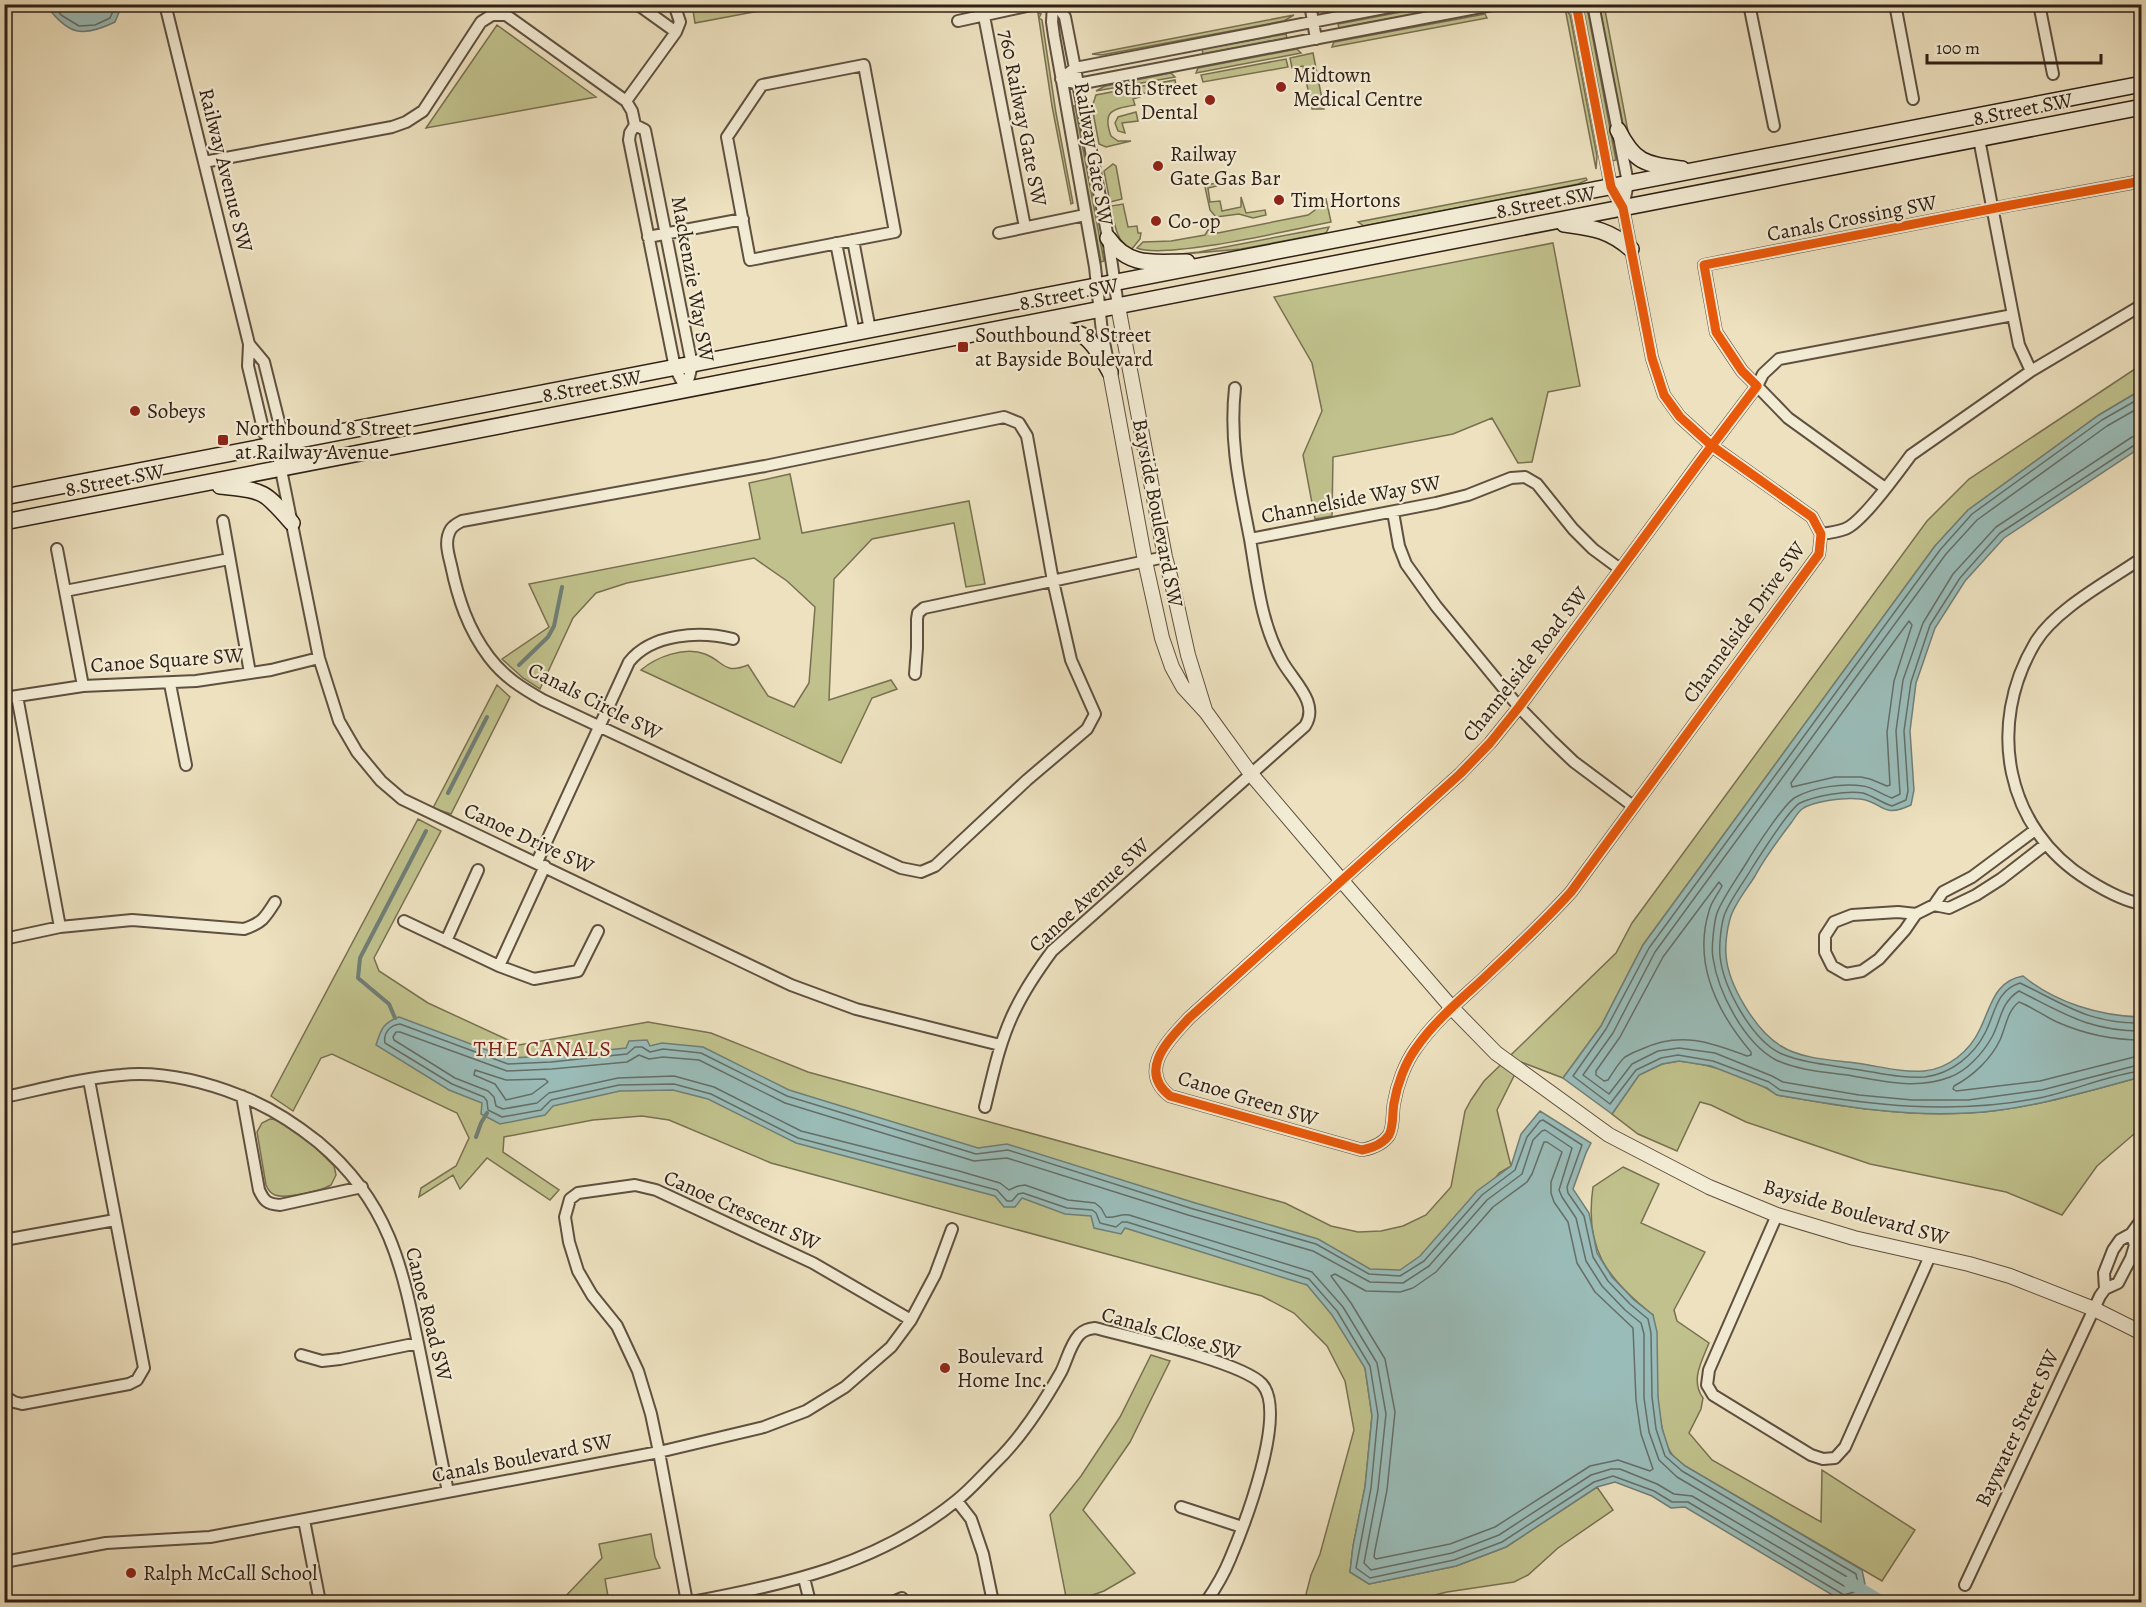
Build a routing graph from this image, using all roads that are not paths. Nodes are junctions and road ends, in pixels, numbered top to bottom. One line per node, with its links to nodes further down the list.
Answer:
1 (165, 4): 31 (street, Railway Avenue SW)
2 (637, 4): 17 (street)
3 (674, 4): 17 (street)
4 (1036, 4): 14 (street, 760 Railway Gate SW)
5 (1054, 4): 19 (street, Railway Gate SW); 21 (street, Railway Gate SW)
6 (1310, 4): 16 (street)
7 (1405, 4): 16 (street)
8 (1497, 4): 18 (street)
9 (1576, 4): 35 (street)
10 (1593, 4): 29 (street)
11 (1749, 4): 28 (street)
12 (1895, 4): 24 (street)
13 (2039, 4): 20 (street)
14 (984, 16): 15 (street, 760 Railway Gate SW); 41 (street, 760 Railway Gate SW)
15 (958, 21)
16 (1313, 22): 18 (street); 19 (street)
17 (676, 32): 25 (street)
18 (1316, 39): 22 (street)
19 (1075, 68): 21 (street); 22 (street, Railway Gate SW)
20 (2053, 74)
21 (1060, 79): 22 (street); 38 (street, Railway Gate SW)
22 (1078, 84): 45 (street, Railway Gate SW)
23 (2142, 84): 32 (main road, 8 Street SW)
24 (1913, 99)
25 (626, 101): 27 (street, Mackenzie Way SW); 31 (street)
26 (2142, 107): 30 (main road, 8 Street SW)
27 (635, 125): 43 (street, Mackenzie Way SW); 44 (street, Mackenzie Way SW)
28 (1774, 126)
29 (1618, 130): 32 (main road); 34 (street)
30 (1979, 139): 36 (main road, 8 Street SW); 37 (street)
31 (204, 162): 59 (street, Railway Avenue SW)
32 (1706, 169): 34 (main road, 8 Street SW)
33 (2142, 181): 37 (street, Canals Crossing SW)
34 (1628, 183): 35 (main road, 8 Street SW); 36 (street)
35 (1611, 187): 36 (street); 49 (main road, 8 Street SW)
36 (1623, 208): 40 (main road, 8 Street SW); 48 (street, Channelside Drive SW)
37 (1992, 208): 55 (street); 64 (street, Canals Crossing SW)
38 (1085, 215): 41 (street, 760 Railway Gate SW); 51 (street, Railway Gate SW)
39 (743, 219): 43 (street); 46 (street); 47 (street)
40 (1549, 223): 48 (main road); 53 (main road, 8 Street SW)
41 (1025, 227): 42 (street, 760 Railway Gate SW)
42 (999, 233)
43 (666, 234): 44 (street); 60 (street, Mackenzie Way SW)
44 (648, 237): 61 (street, Mackenzie Way SW)
45 (1107, 238): 49 (main road); 50 (street, Railway Gate SW)
46 (853, 240): 47 (street); 57 (street)
47 (836, 243): 58 (street)
48 (1631, 249): 68 (street, Channelside Drive SW)
49 (1217, 263): 50 (main road, 8 Street SW)
50 (1115, 283): 51 (main road, 8 Street SW); 53 (street, Railway Gate SW)
51 (1097, 286): 54 (street, Railway Gate SW); 57 (main road, 8 Street SW)
52 (2142, 305): 62 (street)
53 (1118, 306): 54 (main road, 8 Street SW); 80 (street, Bayside Boulevard SW)
54 (1100, 310): 56 (main road, 8 Street SW); 63 (street, Bayside Boulevard SW)
55 (2013, 315): 62 (street); 64 (street)
56 (1030, 324): 63 (main road); 66 (main road, 8 Street SW)
57 (870, 330): 58 (main road, 8 Street SW)
58 (854, 333): 60 (main road, 8 Street SW)
59 (249, 344): 67 (street, Railway Avenue SW); 67 (street, Railway Avenue SW)
60 (692, 365): 61 (main road, 8 Street SW); 66 (street, Mackenzie Way SW)
61 (675, 368): 66 (street, Mackenzie Way SW); 67 (main road, 8 Street SW)
62 (2031, 371): 71 (street)
63 (1110, 372): 83 (street, Bayside Boulevard SW)
64 (1757, 387): 68 (street); 71 (street, Canals Crossing SW)
65 (1235, 388): 78 (street)
66 (686, 389): 69 (main road, 8 Street SW)
67 (276, 445): 69 (street, Canoe Drive SW); 72 (main road, 8 Street SW)
68 (1712, 446): 77 (street, Channelside Drive SW); 84 (street, Channelside Road SW)
69 (281, 468): 70 (main road, 8 Street SW); 76 (street, Canoe Drive SW)
70 (205, 484): 75 (main road, 8 Street SW); 76 (main road)
71 (1885, 488): 77 (street)
72 (4, 497)
73 (1393, 512): 78 (street, Channelside Way SW); 84 (street, Channelside Way SW); 95 (street)
74 (223, 521): 82 (street)
75 (4, 522)
76 (292, 523): 88 (street, Canoe Drive SW)
77 (1821, 534): 100 (street, Channelside Drive SW)
78 (1250, 539): 99 (street, Channelside Way SW)
79 (57, 549): 86 (street)
80 (1165, 557): 83 (street); 96 (street, Bayside Boulevard SW)
81 (2142, 558): 101 (street)
82 (230, 559): 86 (street); 89 (street)
83 (1145, 561): 85 (street); 96 (street, Bayside Boulevard SW)
84 (1620, 569): 95 (street, Channelside Road SW)
85 (1053, 581): 90 (street); 97 (street, Canals Circle SW); 97 (street, Canals Circle SW)
86 (65, 591): 92 (street)
87 (734, 639): 97 (street)
88 (319, 658): 89 (street, Canoe Square SW); 103 (street, Canoe Drive SW)
89 (250, 673): 91 (street, Canoe Square SW)
90 (915, 674)
91 (170, 684): 92 (street, Canoe Square SW); 98 (street)
92 (83, 686): 93 (street, Canoe Square SW)
93 (17, 696): 94 (street, Canoe Square SW); 111 (street)
94 (4, 699)
95 (1519, 707): 100 (street); 105 (street, Channelside Road SW)
96 (1206, 712): 99 (street, Bayside Boulevard SW)
97 (598, 726): 103 (street)
98 (186, 765)
99 (1251, 774): 105 (street, Bayside Boulevard SW); 117 (street, Canoe Avenue SW)
100 (1633, 806): 116 (street, Channelside Drive SW)
101 (2035, 830): 102 (street); 108 (street)
102 (2046, 844): 107 (street); 108 (street)
103 (541, 864): 115 (street); 117 (street, Canoe Drive SW)
104 (478, 870): 114 (street)
105 (1342, 881): 116 (street, Bayside Boulevard SW); 116 (street, Canoe Green SW)
106 (275, 902): 111 (street)
107 (2142, 904)
108 (1934, 905): 109 (street)
109 (1916, 914): 109 (street)
110 (404, 921): 114 (street)
111 (60, 927): 113 (street)
112 (598, 931): 115 (street)
113 (4, 939)
114 (446, 941): 115 (street)
115 (499, 966)
116 (1452, 1008): 123 (street, Bayside Boulevard SW)
117 (1000, 1045): 121 (street, Canoe Avenue SW)
118 (90, 1080): 119 (street, Canoe Road SW); 120 (street, Canoe Road SW); 125 (street)
119 (242, 1096): 122 (street, Canoe Road SW); 122 (street)
120 (4, 1097)
121 (985, 1107)
122 (362, 1187): 134 (street, Canoe Road SW)
123 (1777, 1215): 129 (street, Bayside Boulevard SW); 129 (street)
124 (2142, 1219): 127 (street, Baywater Street SW)
125 (115, 1220): 128 (street); 136 (street)
126 (952, 1229): 132 (street, Canals Boulevard SW)
127 (2131, 1234): 130 (street, Baywater Street SW); 130 (street, Baywater Street SW)
128 (4, 1240)
129 (1930, 1256): 131 (street, Bayside Boulevard SW)
130 (2105, 1289): 131 (street, Baywater Street SW)
131 (2094, 1309): 133 (street, Bayside Boulevard SW); 145 (street, Baywater Street SW)
132 (911, 1320): 137 (street, Canals Boulevard SW); 137 (street, Canoe Crescent SW)
133 (2142, 1333)
134 (418, 1344): 135 (street); 138 (street, Canoe Road SW)
135 (301, 1355)
136 (4, 1396)
137 (659, 1452): 138 (street, Canals Boulevard SW); 147 (street)
138 (448, 1492): 141 (street, Canals Boulevard SW)
139 (957, 1501): 142 (street, Canals Close SW); 144 (street, Canals Close SW); 150 (street)
140 (1181, 1507): 142 (street)
141 (304, 1520): 143 (street, Canals Boulevard SW); 146 (street)
142 (1242, 1527): 151 (street, Canals Close SW)
143 (4, 1562)
144 (804, 1578): 148 (street, Canals Close SW); 149 (street)
145 (1965, 1585)
146 (320, 1602)
147 (687, 1602)
148 (692, 1602)
149 (810, 1602)
150 (993, 1602)
151 (1206, 1602)

